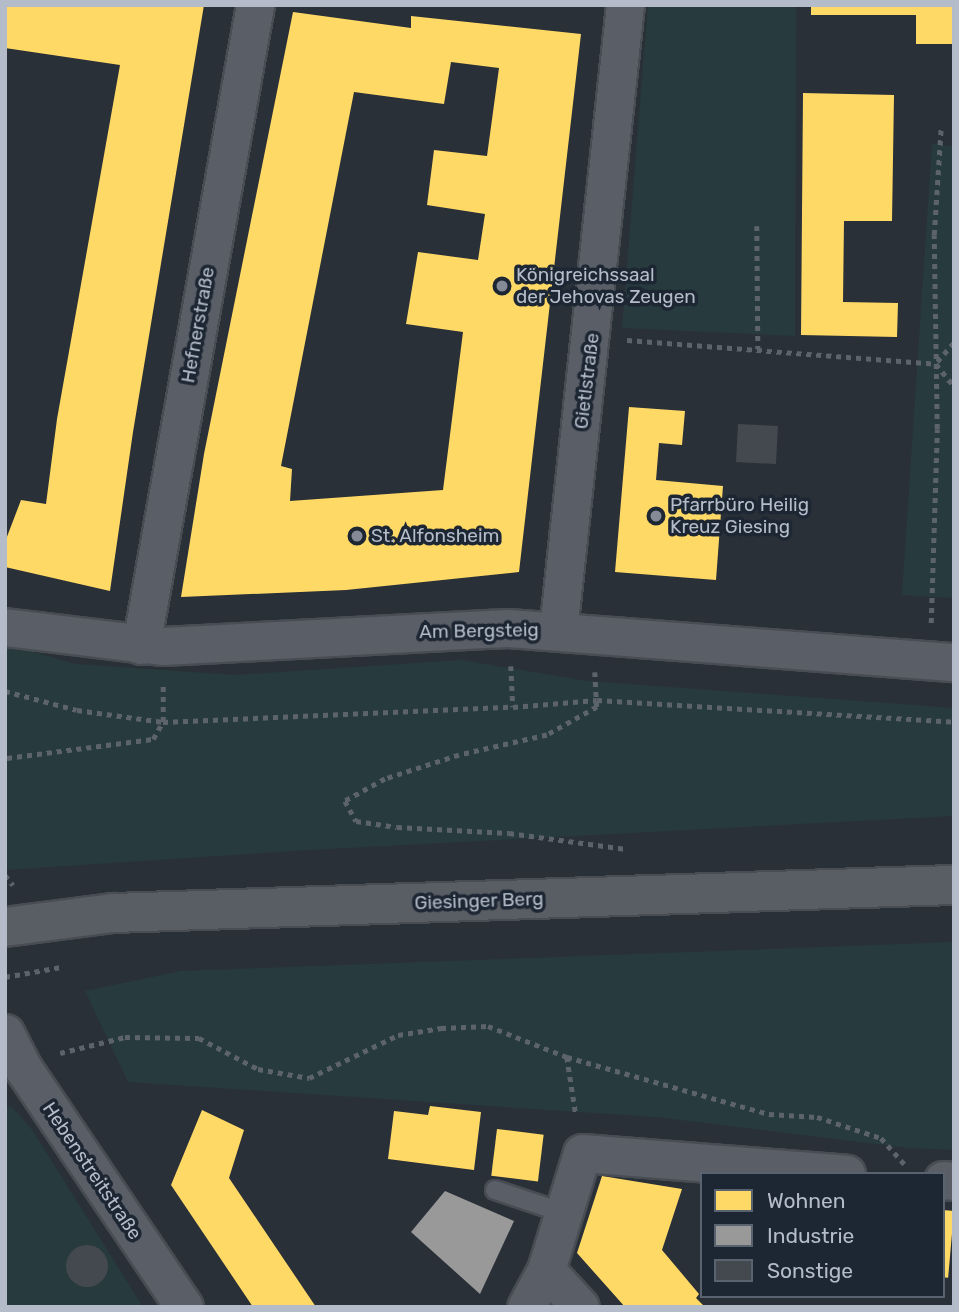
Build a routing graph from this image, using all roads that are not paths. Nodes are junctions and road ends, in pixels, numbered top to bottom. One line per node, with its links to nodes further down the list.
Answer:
1 (255, 5): 5 (street, Hefnerstraße)
2 (625, 5): 4 (street, Gietlstraße)
3 (5, 627): 5 (street, Am Bergsteig)
4 (575, 632): 5 (street, Am Bergsteig); 6 (street, Am Bergsteig)
5 (141, 645)
6 (941, 661)
7 (954, 885): 8 (main road, Giesinger Berg)
8 (5, 927)
9 (5, 1033): 14 (street, Hebenstreitstraße)
10 (821, 1172): 12 (street)
11 (495, 1190): 12 (lane)
12 (561, 1212): 13 (street)
13 (546, 1270): 15 (street); 16 (street)
14 (184, 1307)
15 (526, 1307)
16 (580, 1307)

